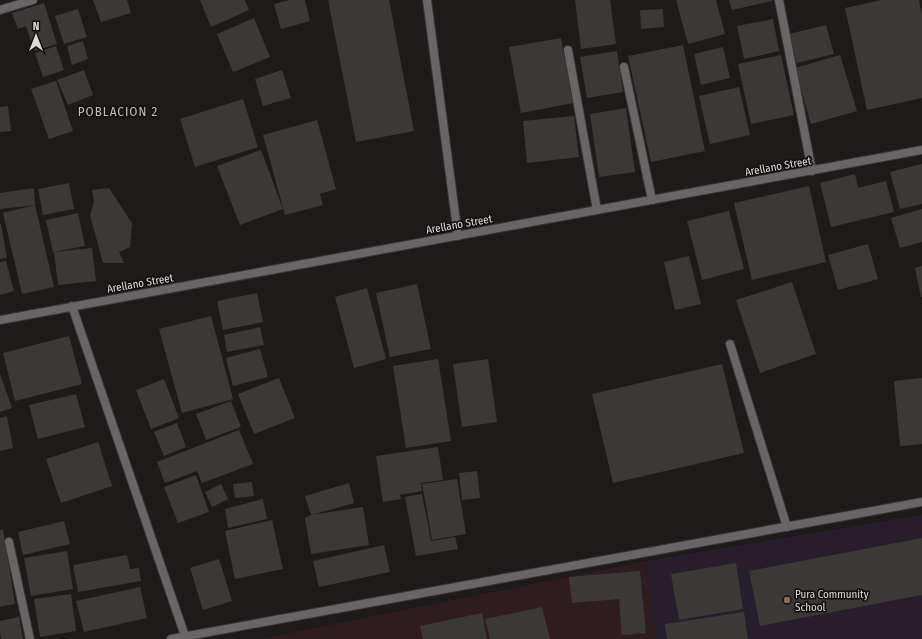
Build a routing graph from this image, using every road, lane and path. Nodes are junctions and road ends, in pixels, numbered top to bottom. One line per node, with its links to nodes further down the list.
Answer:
1 (33, 0): 4 (street)
2 (427, 0): 11 (street)
3 (779, 0): 8 (street)
4 (0, 10)
5 (568, 50): 10 (street)
6 (624, 67): 9 (street)
7 (922, 150): 8 (street, Arellano Street)
8 (812, 171): 9 (street, Arellano Street)
9 (652, 200): 10 (street, Arellano Street)
10 (597, 210): 11 (street, Arellano Street)
11 (458, 236): 12 (street, Arellano Street)
12 (72, 306): 13 (street, Arellano Street); 18 (street)
13 (0, 320)
14 (730, 344): 16 (street)
15 (922, 502): 16 (street)
16 (787, 527): 18 (street)
17 (9, 542): 19 (street)
18 (186, 637): 20 (street)
19 (30, 639)
20 (171, 639)

